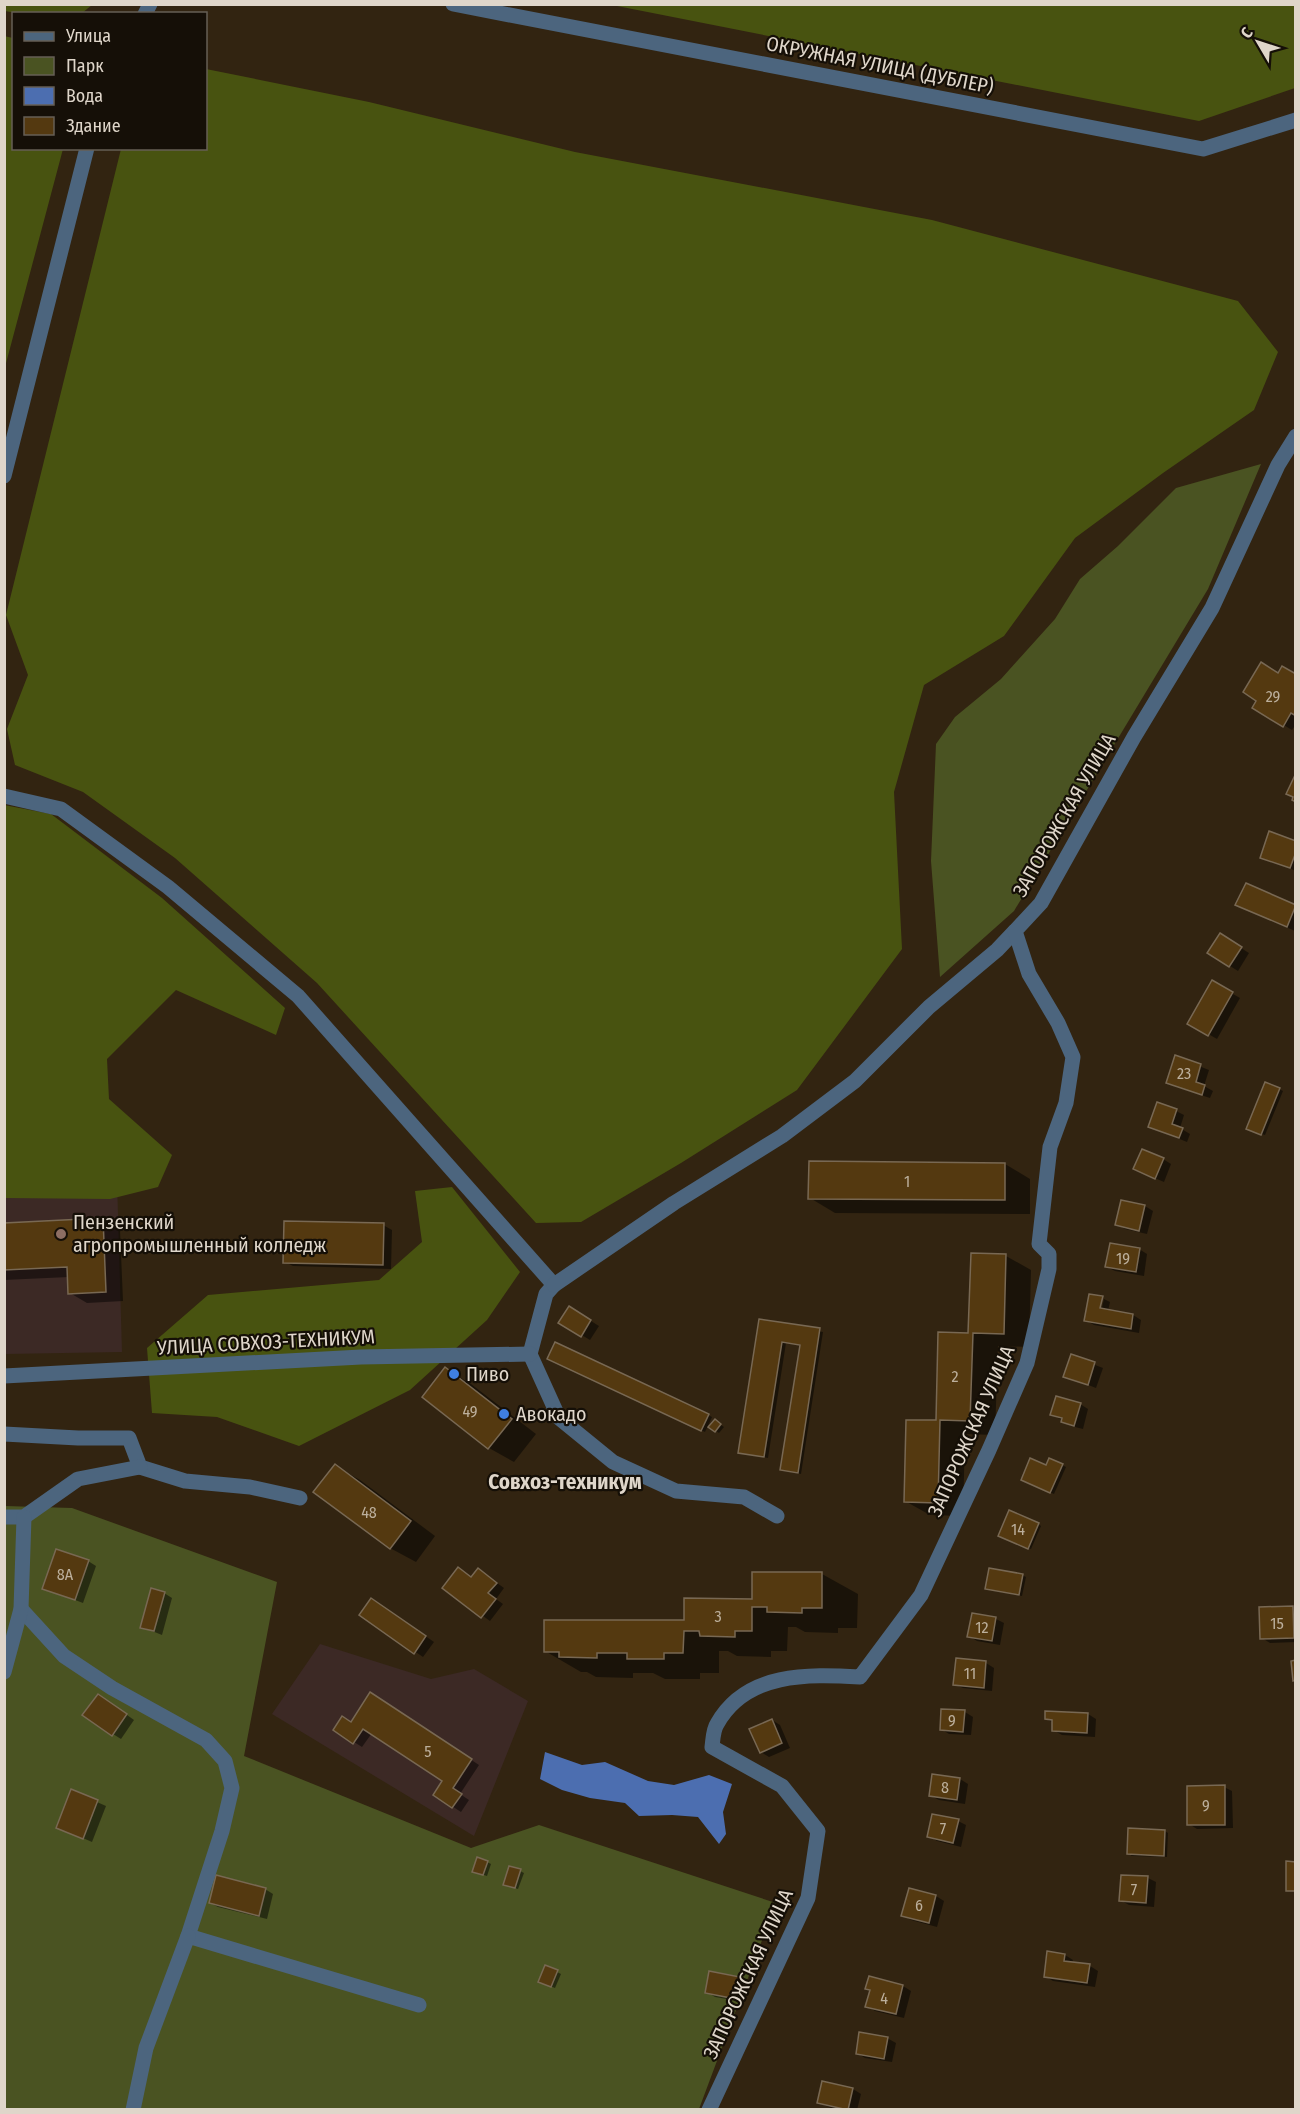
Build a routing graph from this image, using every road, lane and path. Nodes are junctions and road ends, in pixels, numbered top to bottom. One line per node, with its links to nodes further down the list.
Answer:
1 (453, 4): 2 (street, ОКРУЖНАЯ УЛИЦА (ДУБЛЕР))
2 (1296, 120)
3 (86, 150): 5 (street)
4 (1296, 436): 7 (street, ЗАПОРОЖСКАЯ УЛИЦА)
5 (4, 476)
6 (4, 796): 8 (street)
7 (1015, 931): 8 (street); 22 (street, ЗАПОРОЖСКАЯ УЛИЦА)
8 (554, 1285): 9 (street)
9 (530, 1354): 10 (street, УЛИЦА СОВХОЗ-ТЕХНИКУМ); 14 (street)
10 (4, 1376)
11 (4, 1434): 12 (street)
12 (140, 1467): 13 (street); 16 (street)
13 (300, 1498)
14 (777, 1516)
15 (4, 1517): 16 (street)
16 (24, 1517): 17 (street)
17 (21, 1609): 18 (street); 19 (street)
18 (4, 1672)
19 (188, 1936): 20 (street); 21 (street)
20 (418, 2005)
21 (133, 2109)
22 (709, 2109)

